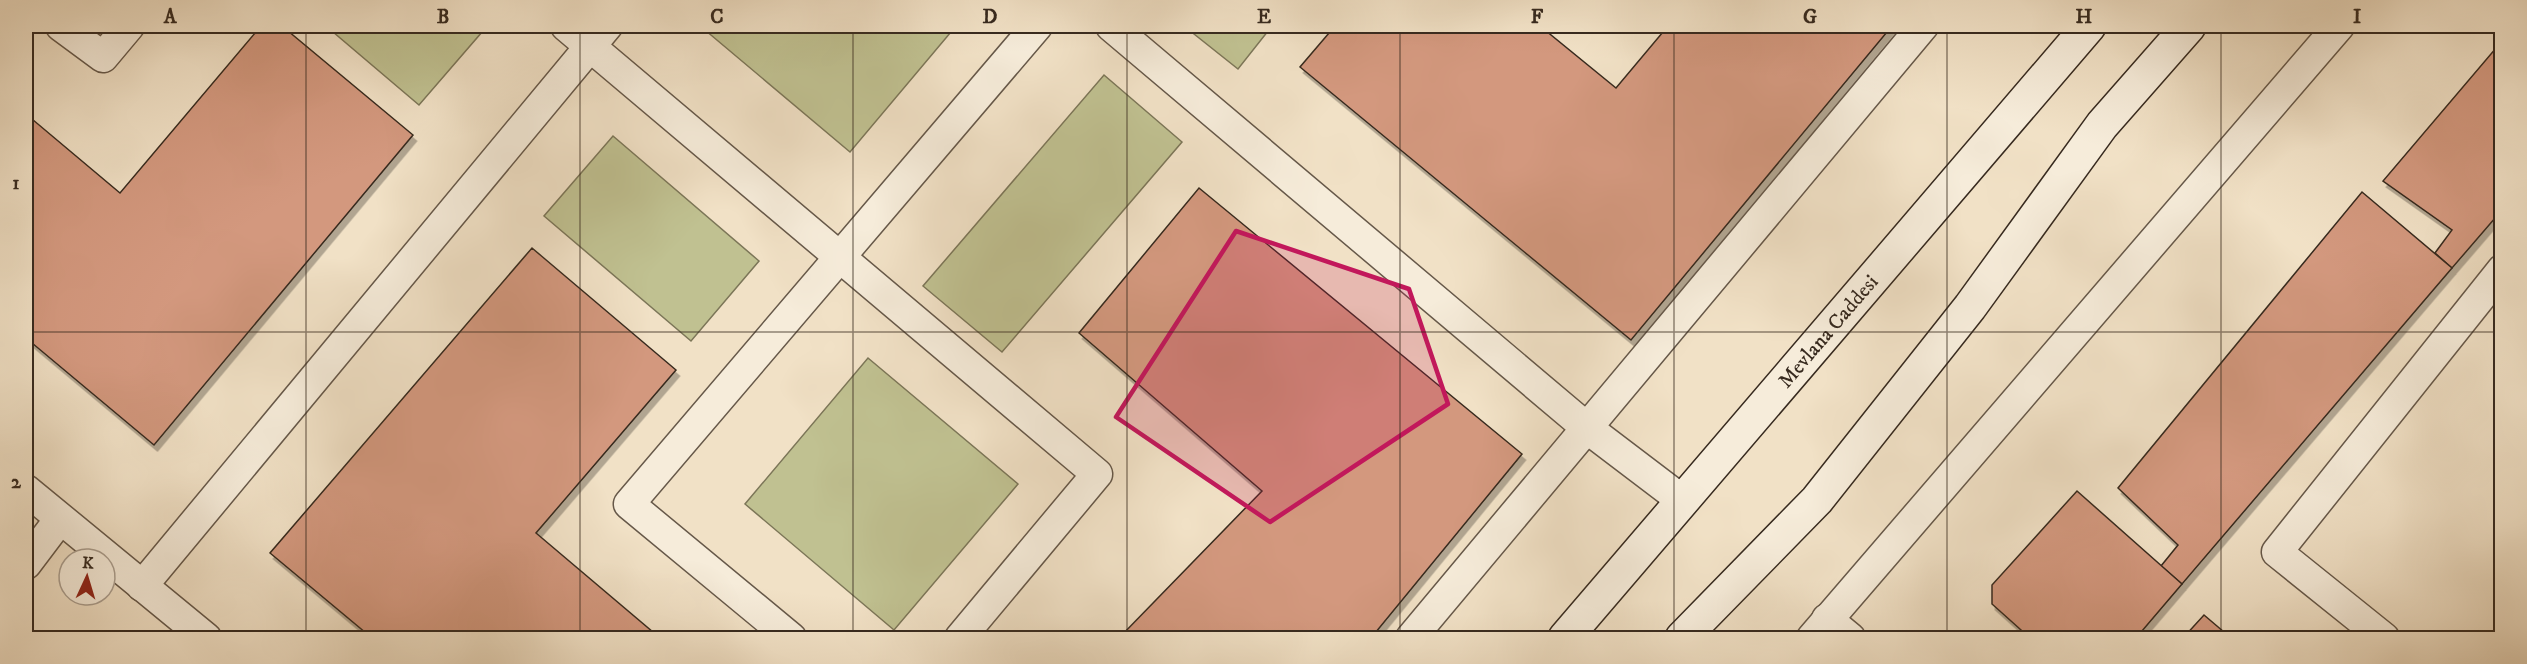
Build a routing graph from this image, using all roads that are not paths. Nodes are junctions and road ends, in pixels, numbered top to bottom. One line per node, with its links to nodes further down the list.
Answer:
1 (61, 26): 2 (street)
2 (129, 26)
3 (566, 26): 10 (street)
4 (1037, 26): 11 (street)
5 (1112, 26): 13 (street)
6 (1923, 26): 13 (street)
7 (2088, 26): 15 (main road, Mevlana Caddesi)
8 (2189, 26): 25 (main road)
9 (2339, 26): 19 (street)
10 (599, 36): 11 (street); 18 (street)
11 (840, 257): 21 (street); 22 (street)
12 (2502, 270): 27 (street)
13 (1587, 428): 15 (street); 23 (street)
14 (26, 490): 16 (street)
15 (1683, 501): 24 (main road, Mevlana Caddesi)
16 (60, 519): 17 (street); 18 (street)
17 (26, 564)
18 (142, 586): 20 (street)
19 (1820, 629): 26 (street)
20 (206, 639)
21 (791, 639)
22 (960, 639)
23 (1411, 639)
24 (1565, 639)
25 (1682, 639)
26 (1850, 639)
27 (2384, 639)

